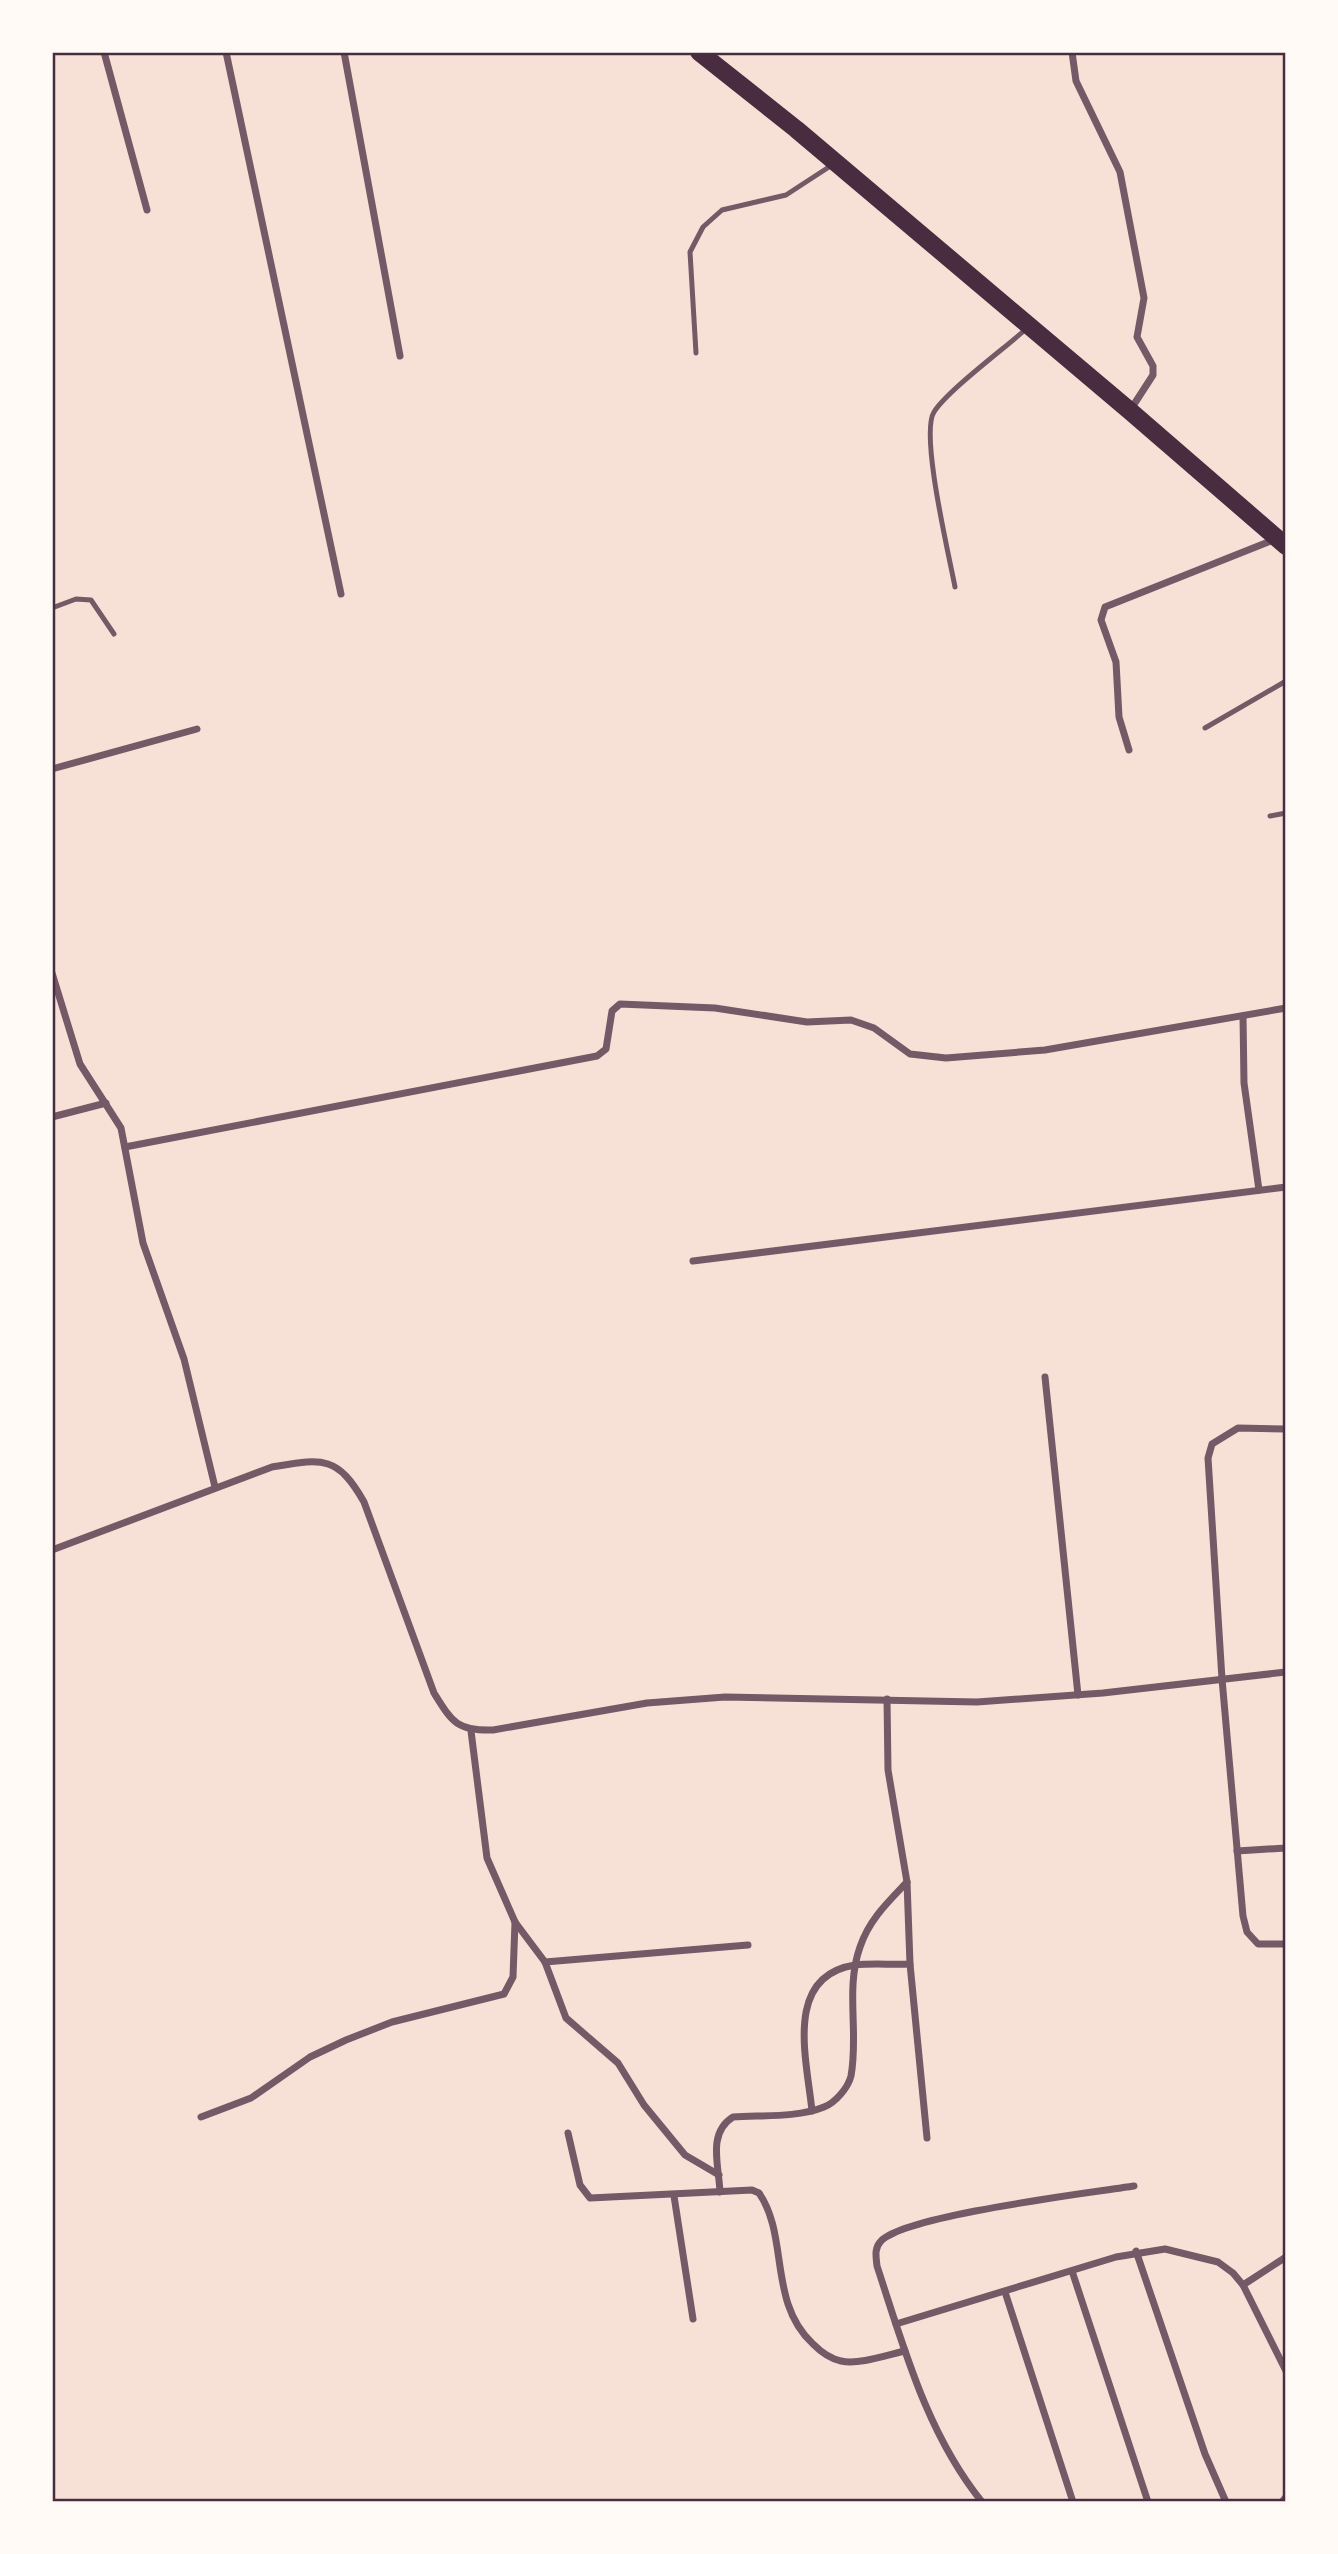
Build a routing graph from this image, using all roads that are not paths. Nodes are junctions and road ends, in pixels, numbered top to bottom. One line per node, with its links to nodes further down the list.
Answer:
1 (103, 52): 7 (street)
2 (226, 52): 14 (street)
3 (344, 52): 10 (street)
4 (699, 52): 6 (highway)
5 (1072, 52): 11 (street)
6 (835, 163): 8 (highway); 9 (lane)
7 (147, 210)
8 (1029, 327): 11 (highway); 13 (lane)
9 (696, 353)
10 (400, 356)
11 (1130, 411): 12 (highway)
12 (1281, 543): 20 (street)
13 (955, 587)
14 (341, 594)
15 (52, 608): 16 (lane)
16 (114, 634)
17 (1286, 681): 18 (lane)
18 (1205, 728)
19 (197, 729): 21 (street)
20 (1129, 750)
21 (52, 769)
22 (1286, 813): 23 (lane)
23 (1270, 816)
24 (52, 974): 27 (street)
25 (1286, 1008): 26 (street)
26 (1242, 1016): 29 (street); 31 (street)
27 (106, 1103): 28 (street); 29 (street)
28 (52, 1117)
29 (125, 1146): 35 (street)
30 (1286, 1187): 31 (street)
31 (1259, 1190): 32 (street)
32 (693, 1261)
33 (1045, 1377): 39 (street)
34 (1286, 1429): 38 (street)
35 (215, 1487): 36 (street); 41 (street)
36 (52, 1550)
37 (1286, 1672): 38 (street)
38 (1222, 1679): 39 (street); 43 (street)
39 (1079, 1695): 40 (street)
40 (887, 1699): 41 (street); 44 (street)
41 (471, 1731): 45 (street)
42 (1286, 1848): 43 (street)
43 (1237, 1851): 46 (street)
44 (907, 1882): 49 (street); 50 (street)
45 (515, 1922): 48 (street); 52 (street)
46 (1286, 1944)
47 (748, 1945): 48 (street)
48 (545, 1962): 55 (street)
49 (910, 1964): 50 (street); 54 (street)
50 (855, 1965): 51 (street); 51 (street)
51 (812, 2111): 55 (street)
52 (201, 2117)
53 (568, 2133): 58 (street)
54 (927, 2138)
55 (719, 2175): 57 (street)
56 (1134, 2186): 65 (street)
57 (720, 2192): 58 (street); 66 (street)
58 (674, 2196): 64 (street)
59 (1136, 2252): 61 (street); 62 (street); 72 (street)
60 (1286, 2257): 62 (street)
61 (1072, 2271): 63 (street); 71 (street)
62 (1243, 2285): 67 (street)
63 (1005, 2292): 65 (street); 70 (street)
64 (693, 2319)
65 (896, 2324): 66 (street)
66 (905, 2351): 69 (street)
67 (1286, 2371)
68 (1286, 2497): 73 (street)
69 (982, 2501)
70 (1073, 2501)
71 (1148, 2501)
72 (1226, 2501)
73 (1282, 2501)

